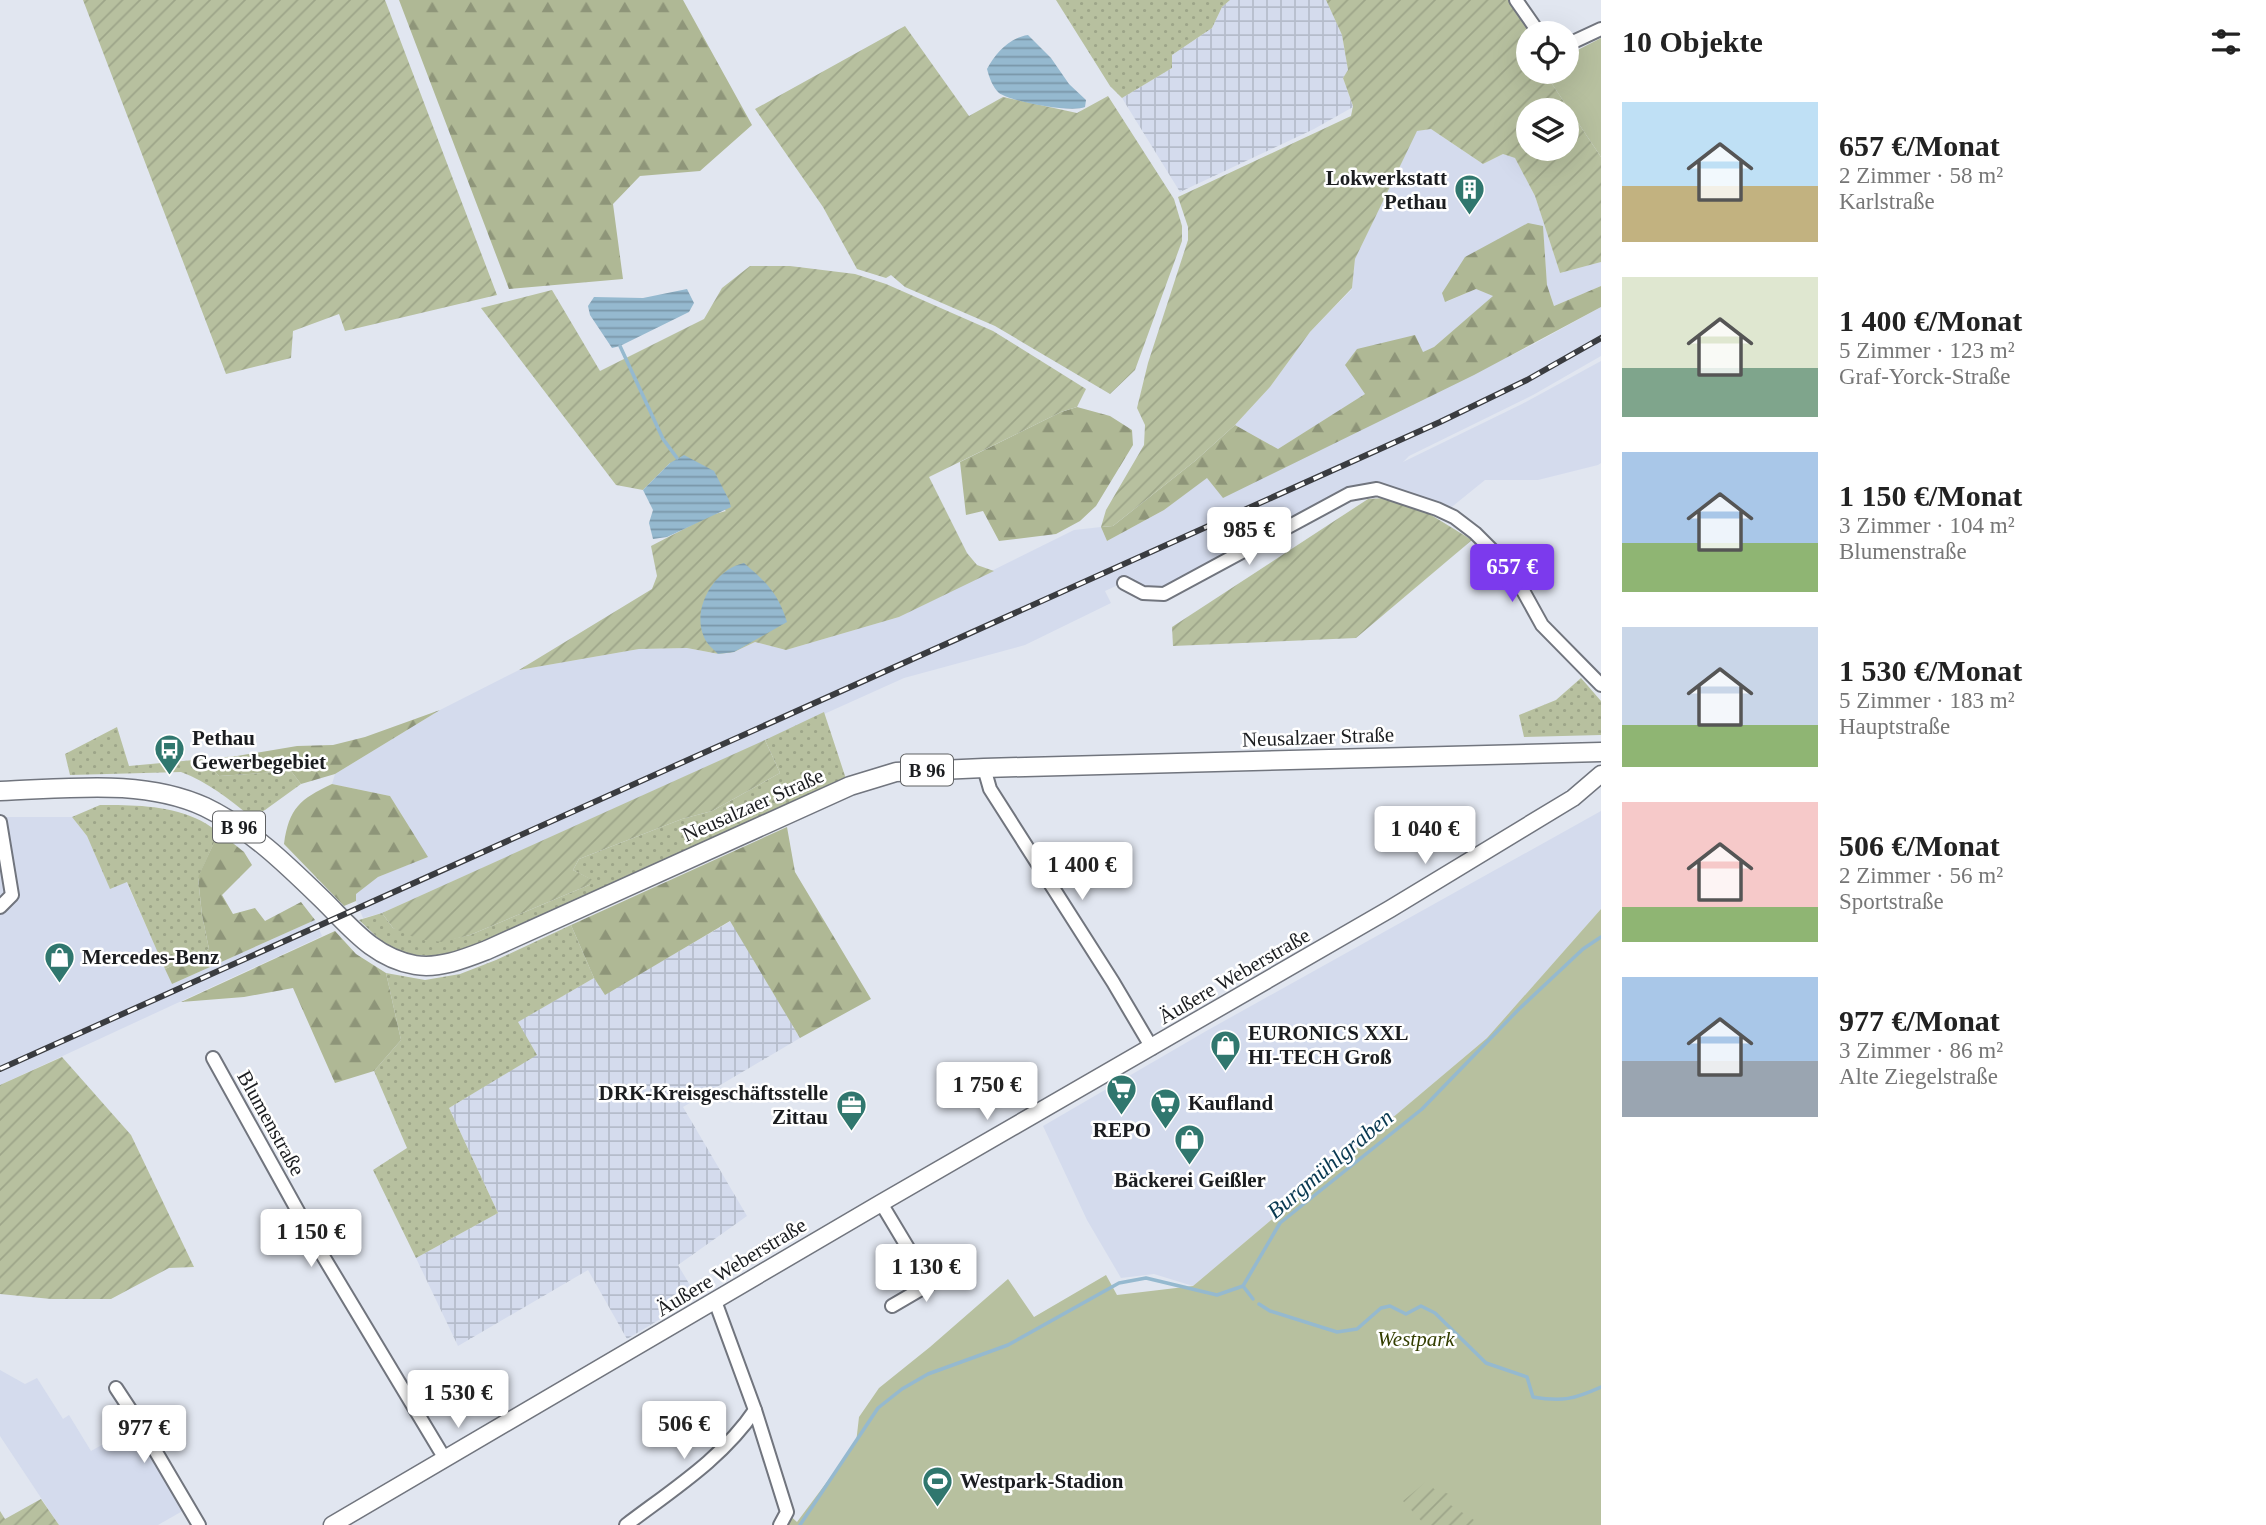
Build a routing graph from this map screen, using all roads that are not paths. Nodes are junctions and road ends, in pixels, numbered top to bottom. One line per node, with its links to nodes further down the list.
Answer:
1 (1517, 0): 2 (street)
2 (1531, 21)
3 (1601, 29): 4 (street)
4 (1579, 39)
5 (1124, 583): 6 (street)
6 (1601, 685)
7 (1601, 751): 8 (main road, Neusalzaer Straße / B 96)
8 (1578, 752): 9 (main road, Neusalzaer Straße / B 96); 10 (main road)
9 (984, 768): 11 (main road, Neusalzaer Straße / B 96); 14 (street)
10 (1598, 779): 14 (main road, Äußere Weberstraße)
11 (0, 791)
12 (0, 822): 13 (street)
13 (0, 906)
14 (1152, 1048): 16 (main road, Äußere Weberstraße)
15 (213, 1058): 23 (street, Blumenstraße)
16 (881, 1203): 18 (street); 19 (main road, Äußere Weberstraße)
17 (945, 1275): 18 (street)
18 (929, 1283): 20 (street)
19 (715, 1301): 22 (street); 23 (main road, Äußere Weberstraße)
20 (892, 1306)
21 (116, 1388): 24 (street)
22 (755, 1410): 26 (street); 27 (street)
23 (445, 1459): 25 (main road, Äußere Weberstraße)
24 (199, 1525)
25 (332, 1525)
26 (626, 1525)
27 (780, 1525)

